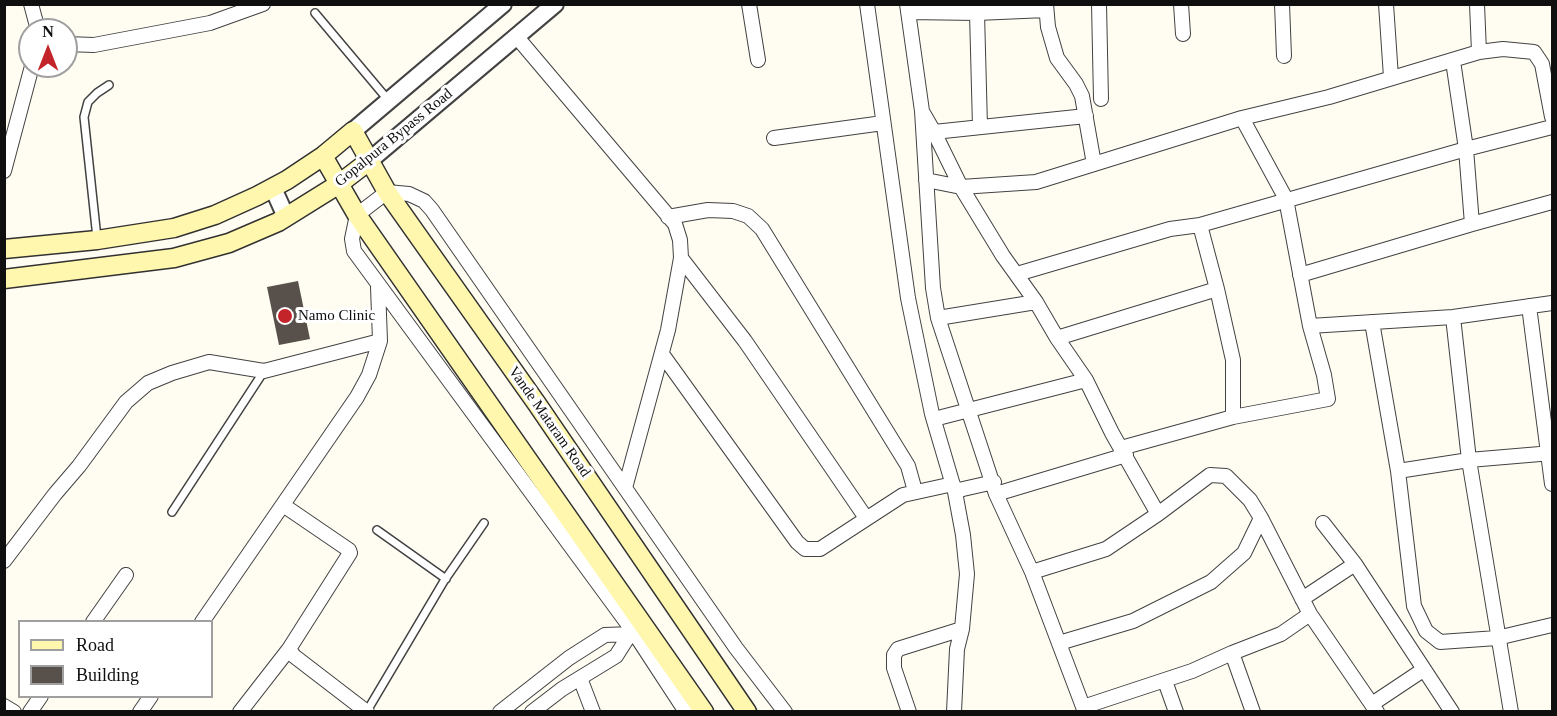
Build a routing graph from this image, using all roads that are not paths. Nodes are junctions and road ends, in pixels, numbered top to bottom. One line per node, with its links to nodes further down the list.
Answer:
1 (263, 4): 17 (street)
2 (503, 4): 26 (street, Gopalpura Bypass Road)
3 (555, 4): 16 (street, Gopalpura Bypass Road)
4 (749, 4): 20 (street)
5 (867, 4): 31 (street)
6 (1099, 4): 25 (street)
7 (1181, 4): 15 (street)
8 (1282, 4): 19 (street)
9 (1386, 4): 22 (street)
10 (1477, 4): 18 (street)
11 (1046, 7): 14 (street); 28 (street)
12 (908, 8): 14 (street); 27 (street)
13 (315, 13): 26 (lane)
14 (977, 14): 32 (street)
15 (1183, 34)
16 (516, 36): 40 (street, Gopalpura Bypass Road); 52 (street)
17 (78, 44)
18 (1479, 52): 21 (street); 29 (street)
19 (1284, 56)
20 (758, 60)
21 (1453, 61): 22 (street); 38 (street)
22 (1391, 77): 30 (street)
23 (28, 78): 34 (street)
24 (109, 85): 55 (lane)
25 (1101, 99)
26 (389, 101): 35 (street, Gopalpura Bypass Road)
27 (922, 111): 36 (street); 43 (street)
28 (1086, 116): 32 (street); 41 (street)
29 (1552, 117)
30 (1242, 118): 41 (street); 48 (street)
31 (883, 123): 37 (street); 77 (street)
32 (980, 127): 36 (street)
33 (1552, 127): 38 (street)
34 (10, 128): 42 (street)
35 (353, 131): 39 (main road, Gopalpura Bypass Road); 40 (main road, Vande Mataram Road)
36 (934, 132): 45 (street)
37 (774, 138)
38 (1467, 148): 48 (street); 53 (street)
39 (323, 156): 44 (main road); 46 (main road, Gopalpura Bypass Road)
40 (369, 161): 44 (main road, Gopalpura Bypass Road); 47 (main road, Vande Mataram Road)
41 (1094, 164): 45 (street)
42 (4, 171)
43 (926, 180): 45 (street); 67 (street)
44 (339, 184): 50 (main road); 51 (main road, Gopalpura Bypass Road)
45 (961, 187): 58 (street)
46 (273, 188): 51 (street); 55 (main road, Gopalpura Bypass Road)
47 (387, 192): 50 (street); 83 (street); 130 (main road, Vande Mataram Road)
48 (1286, 199): 54 (street); 59 (street)
49 (1552, 202): 53 (street)
50 (357, 215): 61 (street); 106 (main road)
51 (286, 217): 60 (main road, Gopalpura Bypass Road)
52 (668, 217): 57 (street); 86 (street)
53 (1472, 224): 59 (street)
54 (1200, 225): 58 (street); 62 (street)
55 (97, 240): 56 (main road, Gopalpura Bypass Road)
56 (4, 249)
57 (681, 258): 72 (street); 90 (street)
58 (1017, 274): 63 (street)
59 (1300, 275): 69 (street)
60 (4, 279)
61 (377, 285): 71 (street); 106 (street)
62 (1217, 289): 70 (street); 76 (street)
63 (1036, 302): 67 (street); 70 (street)
64 (1552, 303): 65 (street)
65 (1529, 306): 66 (street); 79 (street)
66 (1453, 316): 68 (street); 80 (street)
67 (938, 318): 75 (street)
68 (1372, 322): 69 (street); 81 (street)
69 (1310, 327): 76 (street)
70 (1057, 338): 74 (street)
71 (380, 342): 73 (street); 87 (street)
72 (662, 354): 83 (street); 90 (street)
73 (264, 371): 88 (lane); 95 (street)
74 (1086, 380): 75 (street); 78 (street)
75 (969, 410): 77 (street); 85 (street)
76 (1233, 417): 78 (street)
77 (934, 420): 84 (street)
78 (1123, 452): 85 (street); 89 (street)
79 (1550, 453): 80 (street); 82 (street)
80 (1469, 460): 81 (street); 107 (street)
81 (1398, 471): 107 (street)
82 (1552, 484)
83 (626, 488): 131 (street)
84 (954, 488): 85 (street); 86 (street); 105 (street)
85 (995, 488): 97 (street)
86 (915, 491): 90 (street)
87 (283, 505): 103 (street); 109 (street)
88 (171, 512)
89 (1158, 514): 91 (street); 97 (street)
90 (866, 518)
91 (1261, 518): 100 (street); 108 (street)
92 (484, 523): 99 (lane)
93 (1323, 523): 96 (street)
94 (377, 530): 99 (lane)
95 (4, 561)
96 (1355, 564): 100 (street); 111 (street)
97 (1032, 572): 108 (street)
98 (126, 575): 102 (street)
99 (446, 579): 124 (lane)
100 (1302, 599): 101 (street)
101 (1310, 614): 110 (street); 118 (street)
102 (94, 620)
103 (203, 620)
104 (1552, 625): 107 (street)
105 (962, 628): 132 (street); 133 (street)
106 (636, 630): 112 (street); 125 (street); 128 (street); 129 (main road)
107 (1497, 638): 137 (street)
108 (1059, 643): 119 (street)
109 (289, 649): 123 (street); 124 (street)
110 (1232, 653): 113 (street); 135 (street)
111 (1423, 670): 118 (street); 136 (street)
112 (580, 678): 117 (street); 127 (street)
113 (1165, 681): 119 (street); 134 (street)
114 (39, 698): 121 (street)
115 (150, 698): 122 (street)
116 (4, 706): 120 (street)
117 (546, 706): 126 (street)
118 (1375, 708)
119 (1084, 709)
120 (14, 711)
121 (30, 711)
122 (140, 711)
123 (240, 711)
124 (367, 711)
125 (500, 711)
126 (532, 711)
127 (593, 711)
128 (686, 711)
129 (704, 711)
130 (747, 711)
131 (785, 711)
132 (909, 711)
133 (954, 711)
134 (1176, 711)
135 (1253, 711)
136 (1452, 711)
137 (1511, 711)

